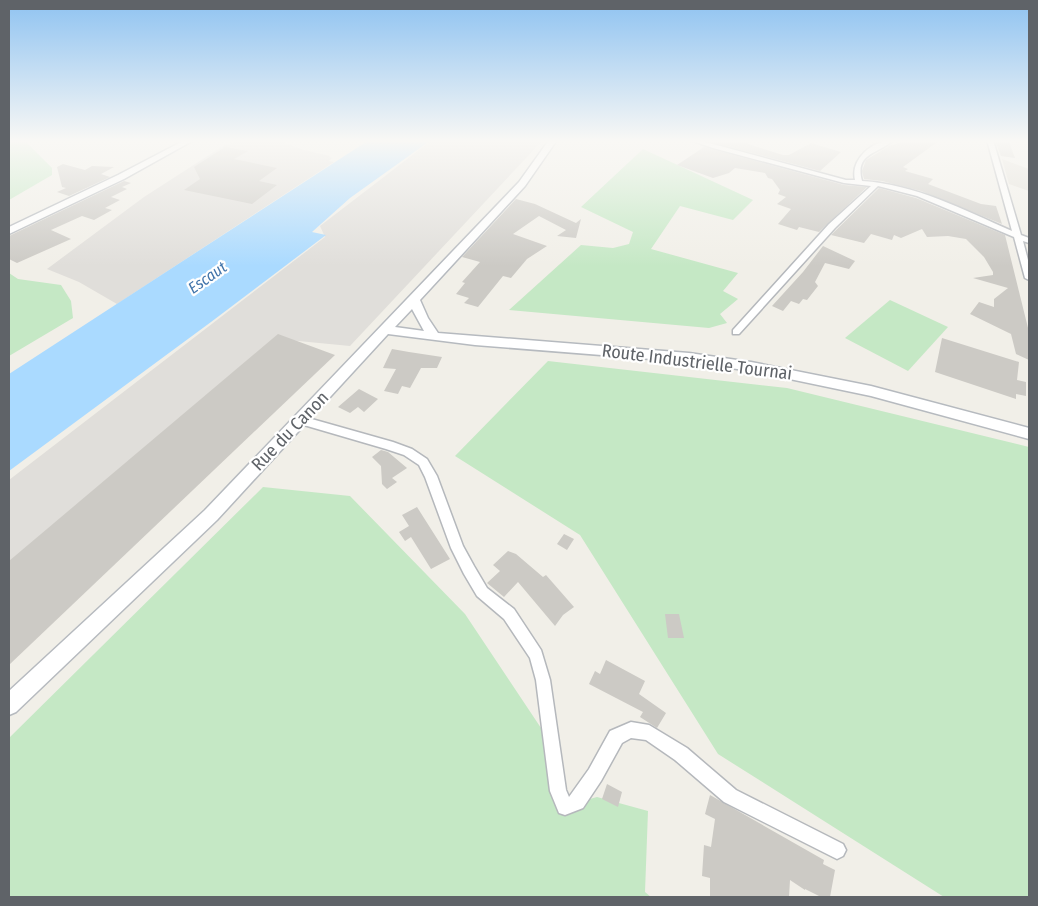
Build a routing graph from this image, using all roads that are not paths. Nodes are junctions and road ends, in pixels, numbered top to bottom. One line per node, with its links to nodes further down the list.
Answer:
1 (110, 182): 6 (main road)
2 (523, 182): 10 (main road, Rue du Canon)
3 (861, 182): 5 (street)
4 (1002, 182): 7 (street)
5 (877, 184): 7 (street); 12 (street)
6 (9, 231)
7 (1018, 236): 8 (street); 9 (street)
8 (1029, 241)
9 (1029, 278)
10 (414, 301): 11 (main road, Rue du Canon); 13 (main road)
11 (387, 330): 13 (main road, Route Industrielle Tournai); 14 (main road, Rue du Canon)
12 (736, 332)
13 (435, 337): 15 (main road, Route Industrielle Tournai)
14 (301, 420): 16 (main road, Rue du Canon); 17 (street)
15 (1029, 434)
16 (9, 706)
17 (837, 850)

